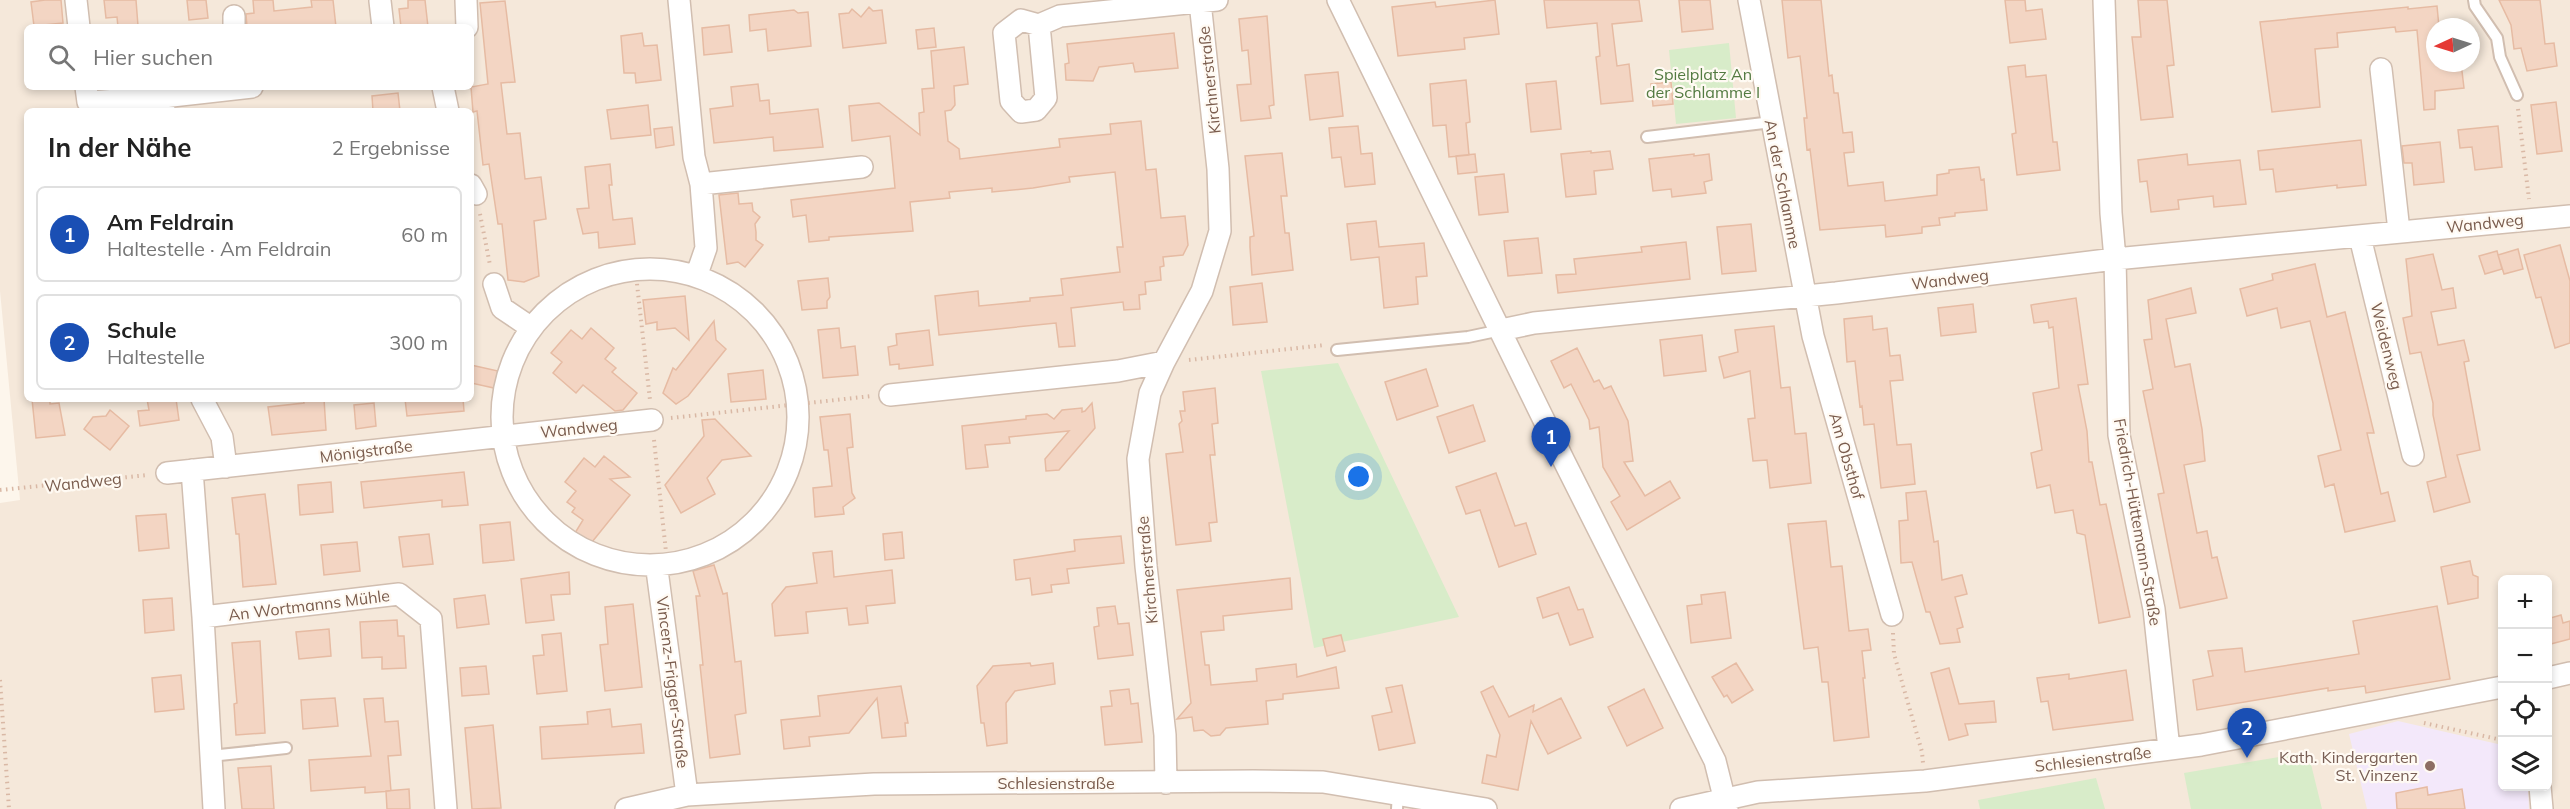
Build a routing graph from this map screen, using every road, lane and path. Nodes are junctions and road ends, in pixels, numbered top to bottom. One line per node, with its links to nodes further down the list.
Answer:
1 (76, 0): 10 (street)
2 (466, 0): 12 (street)
3 (679, 0): 24 (street)
4 (1338, 0): 35 (street)
5 (1749, 0): 21 (street, An der Schlamme)
6 (2104, 0): 30 (street)
7 (2474, 0): 18 (lane)
8 (380, 1): 11 (street)
9 (1209, 1): 13 (street, Kirchnerstraße); 37 (street, Kirchnerstraße)
10 (79, 24)
11 (383, 24)
12 (467, 24)
13 (1039, 25)
14 (2381, 69): 28 (street)
15 (86, 90): 19 (street)
16 (230, 90): 19 (street)
17 (444, 90): 20 (street)
18 (2517, 94): 27 (path)
19 (163, 104)
20 (447, 108)
21 (1772, 122): 22 (lane); 33 (street, An der Schlamme)
22 (1647, 137)
23 (862, 167): 24 (street)
24 (701, 184): 31 (street)
25 (474, 194): 32 (path)
26 (2570, 216): 27 (street, Wandweg)
27 (2531, 218): 28 (street, Wandweg)
28 (2399, 231): 29 (street, Wandweg)
29 (2360, 237): 30 (street, Wandweg); 43 (street, Weidenweg)
30 (2115, 259): 33 (street, Wandweg); 58 (street, Friedrich-Hüttemann-Straße)
31 (697, 274): 34 (street); 40 (street)
32 (494, 284): 34 (street)
33 (1805, 296): 35 (street, Wandweg); 49 (street, Am Obsthof)
34 (530, 327): 42 (street)
35 (1501, 330): 36 (lane); 65 (street)
36 (1337, 350): 37 (path)
37 (1164, 362): 38 (street); 61 (street, Kirchnerstraße)
38 (890, 395): 40 (path)
39 (204, 402): 44 (street)
40 (797, 403): 41 (path); 48 (street)
41 (652, 420): 42 (street, Wandweg)
42 (506, 436): 44 (street, Mönigstraße); 48 (street)
43 (2413, 455)
44 (226, 467): 45 (street, Mönigstraße)
45 (192, 470): 46 (street, Mönigstraße); 50 (street)
46 (167, 473): 47 (path, Wandweg)
47 (0, 490)
48 (657, 570): 63 (street, Vincenz-Frigger-Straße)
49 (1892, 615): 59 (path)
50 (202, 617): 60 (street); 68 (street, An Wortmanns Mühle)
51 (2570, 673): 52 (street)
52 (2552, 677)
53 (0, 680): 66 (path)
54 (2498, 688): 58 (street, Schlesienstraße)
55 (2416, 722): 56 (path)
56 (2498, 739)
57 (286, 748): 60 (lane)
58 (2169, 749): 65 (street, Schlesienstraße)
59 (1922, 752)
60 (210, 756): 67 (street)
61 (1166, 783): 63 (street, Schlesienstraße); 64 (street, Schlesienstraße)
62 (2540, 791): 72 (street)
63 (687, 795): 69 (street, Schlesienstraße)
64 (1397, 801): 70 (street, Schlesienstraße)
65 (1726, 803): 71 (street, Schlesienstraße)
66 (9, 809)
67 (214, 809)
68 (446, 809)
69 (626, 809)
70 (1486, 809)
71 (1681, 809)
72 (2542, 809)

